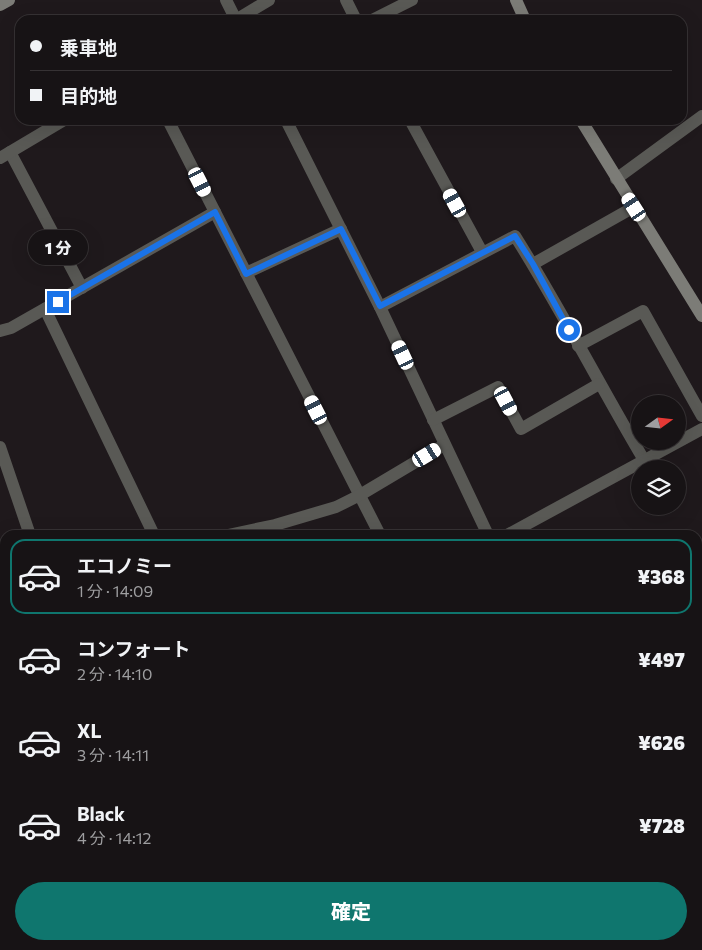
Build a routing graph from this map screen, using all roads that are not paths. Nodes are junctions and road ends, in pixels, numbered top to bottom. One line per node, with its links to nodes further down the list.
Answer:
1 (9, 0): 7 (street)
2 (226, 0): 8 (street)
3 (269, 0): 9 (street)
4 (346, 0): 10 (street)
5 (412, 0): 11 (street)
6 (516, 0): 12 (street)
7 (0, 5)
8 (234, 15)
9 (244, 15)
10 (354, 15)
11 (382, 15)
12 (523, 15)
13 (702, 116): 20 (street)
14 (56, 125): 19 (street)
15 (171, 125): 22 (street)
16 (289, 125): 23 (street)
17 (413, 125): 24 (street)
18 (584, 125): 20 (street)
19 (5, 155): 27 (street)
20 (616, 179): 21 (street)
21 (634, 207): 25 (street); 30 (street)
22 (215, 212): 26 (street); 27 (street)
23 (341, 229): 26 (street); 28 (street)
24 (482, 252): 25 (street); 28 (street)
25 (533, 264): 32 (street)
26 (246, 274): 41 (street)
27 (82, 288): 29 (street)
28 (380, 306): 35 (street)
29 (45, 309): 31 (street); 43 (street)
30 (700, 309)
31 (0, 331)
32 (578, 346): 33 (street); 34 (street)
33 (599, 384): 35 (street); 39 (street)
34 (702, 416)
35 (433, 420): 37 (street)
36 (702, 429): 39 (street)
37 (444, 445): 41 (street); 46 (street)
38 (0, 447): 42 (street)
39 (644, 460)
40 (631, 467): 47 (street)
41 (360, 495): 44 (street); 45 (street)
42 (28, 530)
43 (152, 530)
44 (277, 530)
45 (378, 530)
46 (486, 530)
47 (516, 530)

